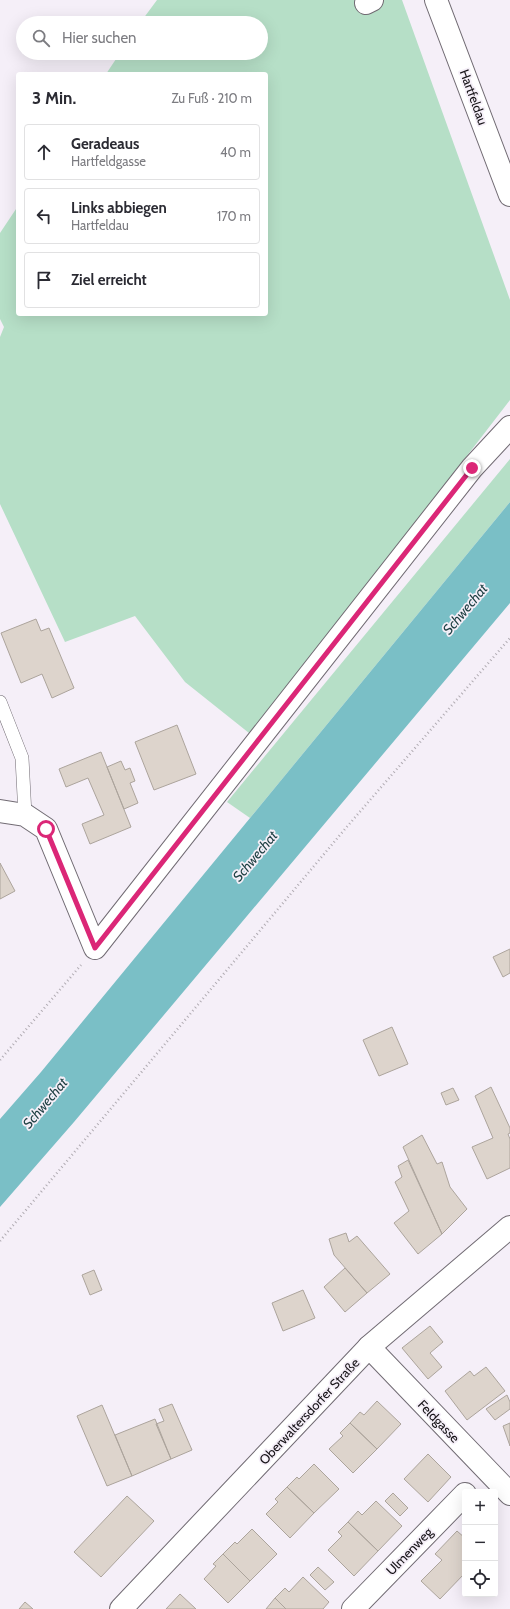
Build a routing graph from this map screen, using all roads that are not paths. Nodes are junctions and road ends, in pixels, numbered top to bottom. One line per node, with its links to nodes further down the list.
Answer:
1 (436, 0): 2 (street, Hartfeldau)
2 (510, 195)
3 (510, 427): 6 (street)
4 (0, 702): 6 (lane)
5 (0, 811): 6 (street)
6 (25, 815)
7 (510, 1226): 8 (street, Oberwaltersdorfer Straße)
8 (369, 1347): 9 (street, Feldgasse); 13 (street, Oberwaltersdorfer Straße)
9 (487, 1471): 10 (street, Ulmenweg); 11 (street, Feldgasse)
10 (470, 1489)
11 (510, 1494)
12 (462, 1497): 14 (street, Ulmenweg)
13 (121, 1609)
14 (353, 1609)

